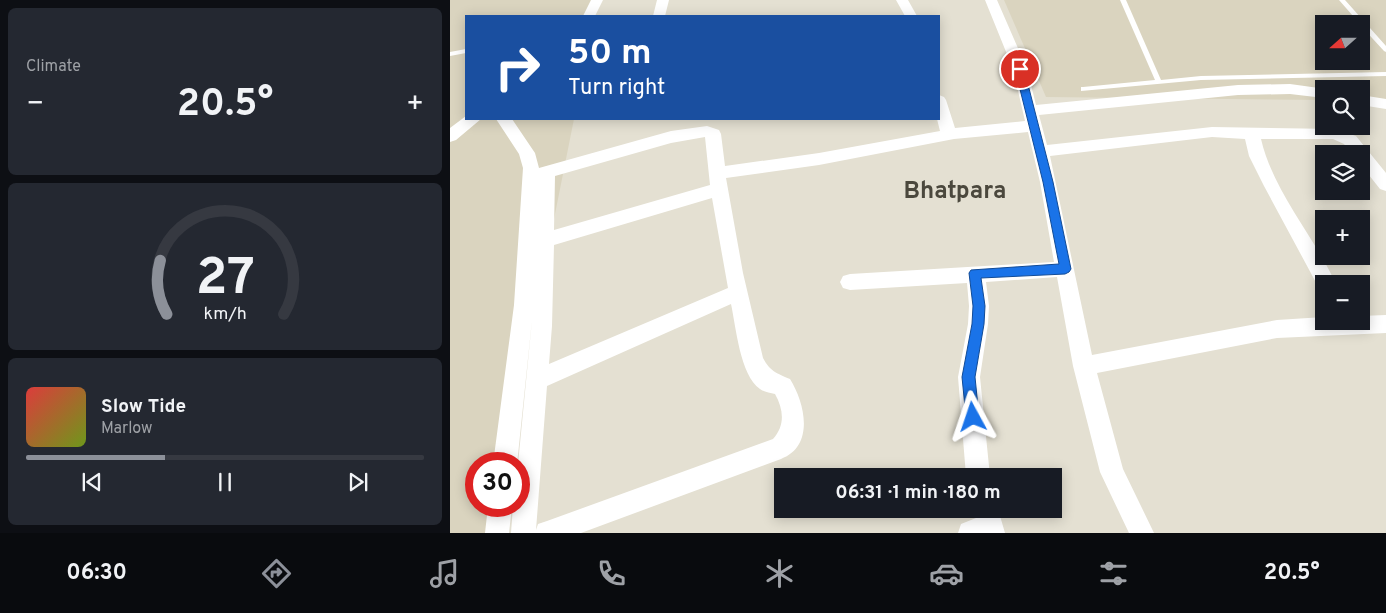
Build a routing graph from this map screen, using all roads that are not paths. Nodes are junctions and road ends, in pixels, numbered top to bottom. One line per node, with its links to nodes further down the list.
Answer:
1 (597, 0): 7 (street)
2 (663, 0): 8 (street)
3 (902, 0): 9 (street)
4 (991, 0): 20 (street)
5 (1123, 0): 14 (lane)
6 (1342, 0): 10 (lane)
7 (589, 15)
8 (659, 15)
9 (910, 15)
10 (1386, 50)
11 (465, 51): 12 (lane)
12 (450, 54)
13 (1386, 74): 14 (lane)
14 (1159, 82): 15 (lane)
15 (1083, 89)
16 (1315, 91): 20 (street)
17 (1370, 101): 19 (street)
18 (940, 104): 23 (street)
19 (1386, 104)
20 (1032, 119): 23 (street); 26 (street)
21 (472, 120): 25 (street)
22 (505, 120): 27 (street)
23 (948, 134): 28 (street)
24 (1252, 134): 26 (street); 29 (street); 33 (street)
25 (450, 136)
26 (1040, 151): 31 (street)
27 (539, 177): 28 (street); 30 (street); 41 (street)
28 (718, 181): 30 (street); 35 (street)
29 (1386, 186)
30 (544, 240): 40 (street)
31 (1065, 269): 32 (street); 39 (street)
32 (975, 273): 34 (street); 42 (street)
33 (1323, 275)
34 (850, 282)
35 (738, 292): 40 (street); 46 (street)
36 (1370, 324): 37 (street)
37 (1386, 324)
38 (1315, 326): 39 (street)
39 (1084, 366): 47 (street)
40 (537, 380): 45 (street)
41 (506, 452)
42 (977, 468)
43 (499, 517): 44 (street)
44 (497, 533)
45 (523, 533)
46 (547, 533)
47 (1142, 533)

